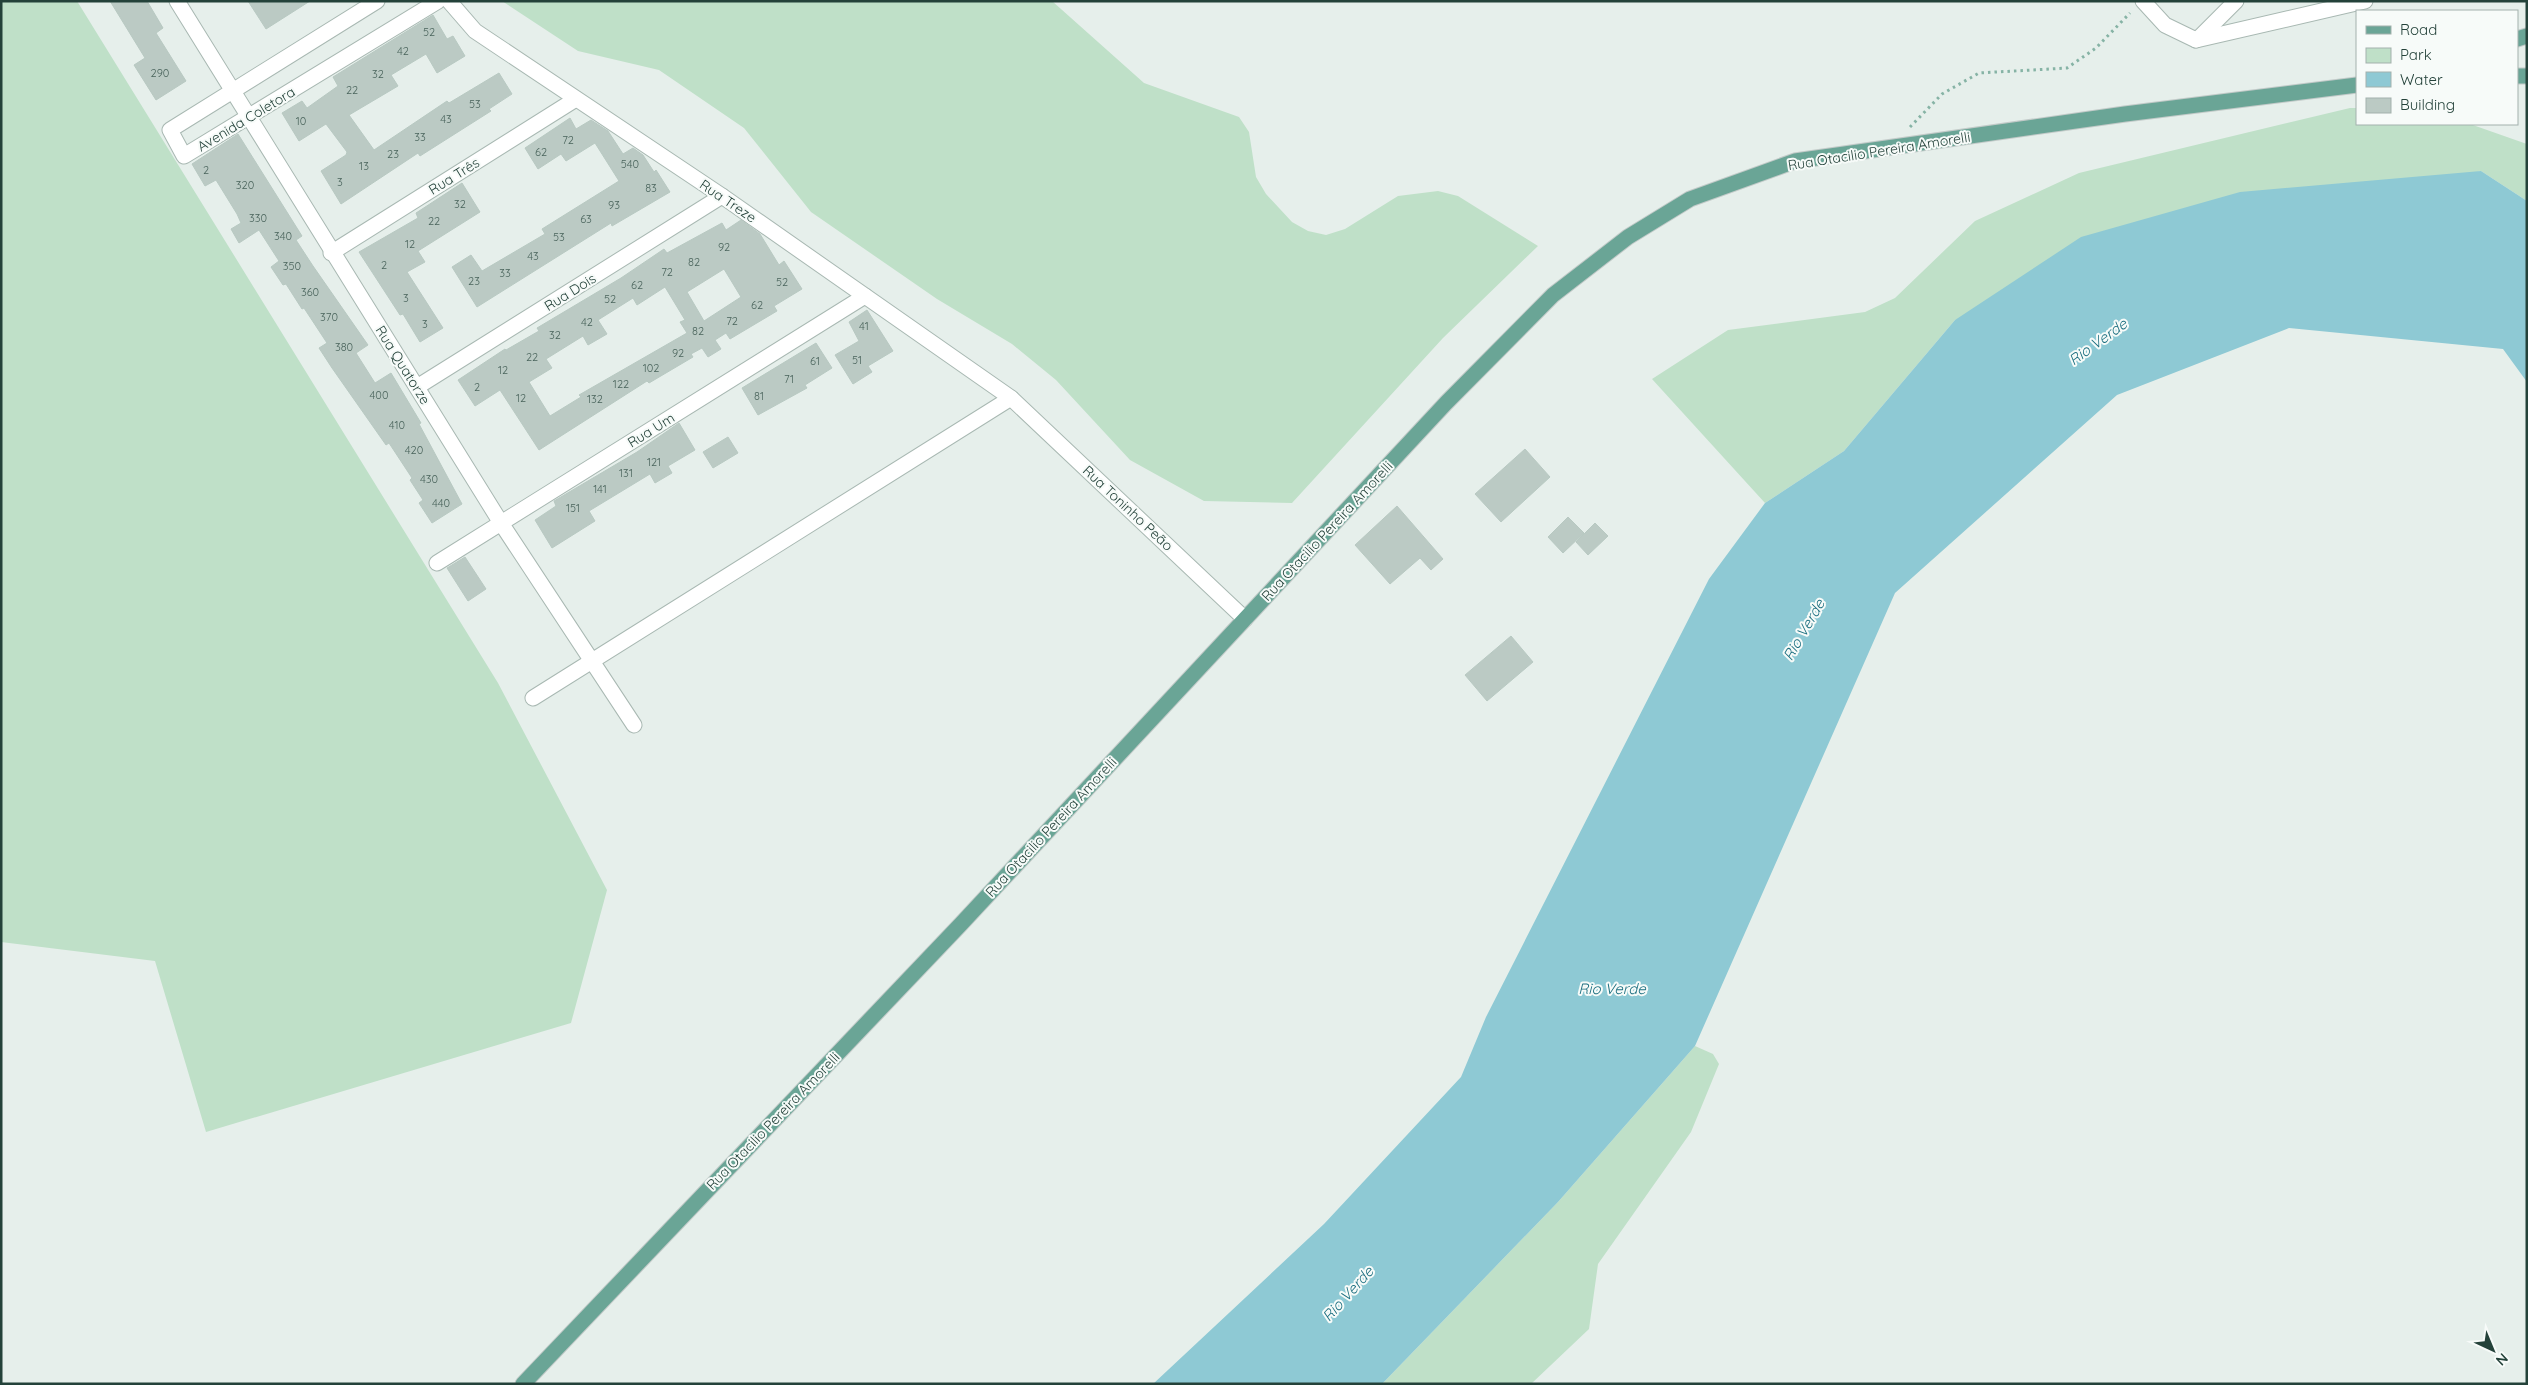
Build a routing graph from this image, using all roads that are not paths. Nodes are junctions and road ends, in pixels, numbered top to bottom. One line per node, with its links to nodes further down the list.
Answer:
1 (177, 1): 10 (street, Rua Quatorze)
2 (376, 1): 10 (street, Avenida Coletora)
3 (438, 1): 12 (street, Avenida Coletora)
4 (449, 1): 11 (street, Rua Treze)
5 (2236, 1): 8 (street)
6 (2365, 1): 8 (street)
7 (2139, 5): 8 (street)
8 (2196, 40)
9 (2356, 84): 20 (main road, Rua Otacilio Pereira Amorelli)
10 (233, 91): 12 (street, Rua Quatorze); 12 (street, Avenida Coletora)
11 (576, 99): 13 (street, Rua Treze); 14 (street, Rua Três)
12 (248, 119): 14 (street, Rua Quatorze)
13 (722, 196): 15 (street, Rua Treze); 16 (street, Rua Dois)
14 (331, 253): 16 (street, Rua Quatorze)
15 (865, 296): 17 (street, Rua Treze); 18 (street, Rua Um)
16 (417, 388): 18 (street, Rua Quatorze)
17 (1011, 398): 20 (street, Rua Toninho Peão); 21 (street)
18 (501, 523): 19 (street, Rua Um); 21 (street, Rua Quatorze)
19 (437, 563)
20 (1245, 618): 24 (main road, Rua Otacilio Pereira Amorelli)
21 (590, 660): 22 (street); 23 (street, Rua Quatorze)
22 (533, 698)
23 (634, 725)
24 (523, 1384)

